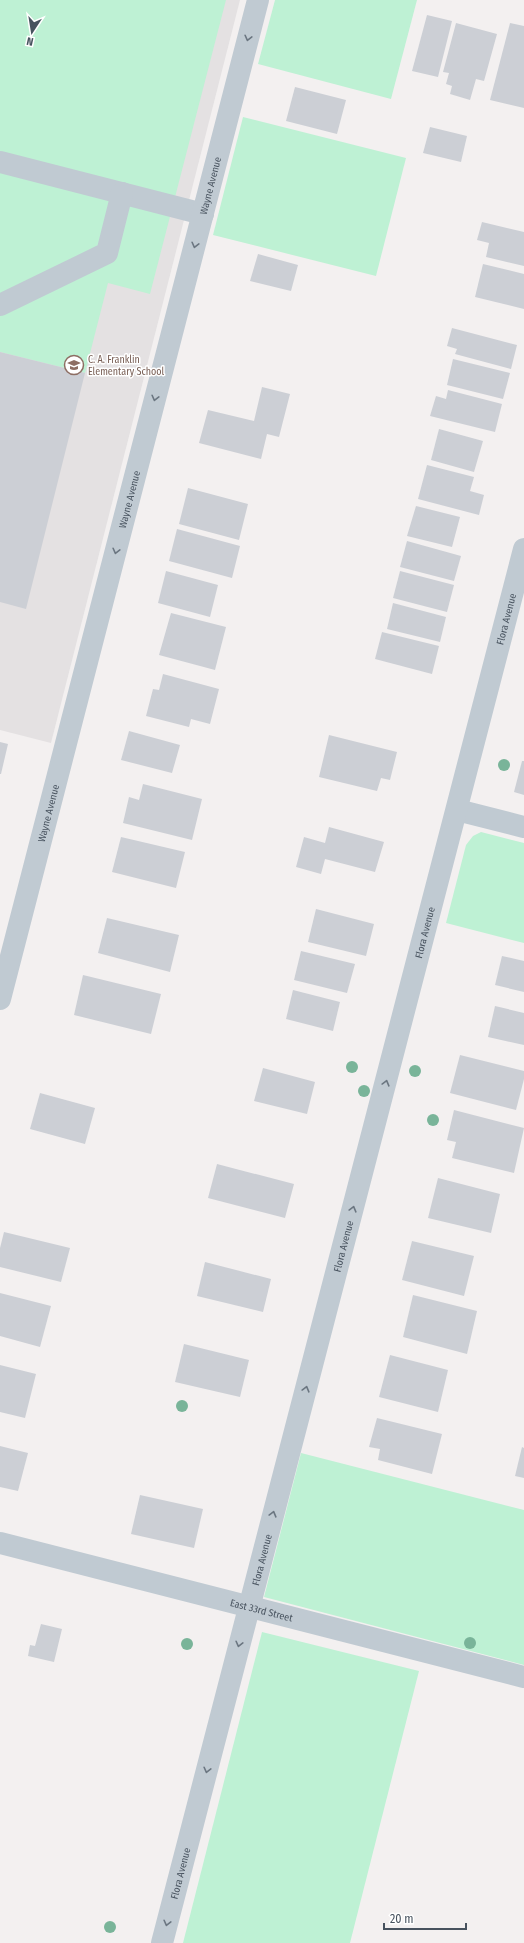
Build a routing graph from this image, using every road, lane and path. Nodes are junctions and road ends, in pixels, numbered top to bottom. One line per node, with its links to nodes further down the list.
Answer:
1 (258, 0): 4 (street, Wayne Avenue, one-way to 4)
2 (0, 162): 3 (street)
3 (122, 193): 4 (street); 5 (street)
4 (203, 214): 9 (street, Wayne Avenue, one-way to 9)
5 (0, 305)
6 (524, 549): 7 (street, Flora Avenue)
7 (457, 810): 8 (street); 11 (street, Flora Avenue, one-way to 7)
8 (524, 827)
9 (0, 999)
10 (0, 1543): 11 (street, East 33rd Street)
11 (249, 1606): 12 (street, East 33rd Street); 13 (street, Flora Avenue, one-way to 13)
12 (524, 1677)
13 (162, 1943)

